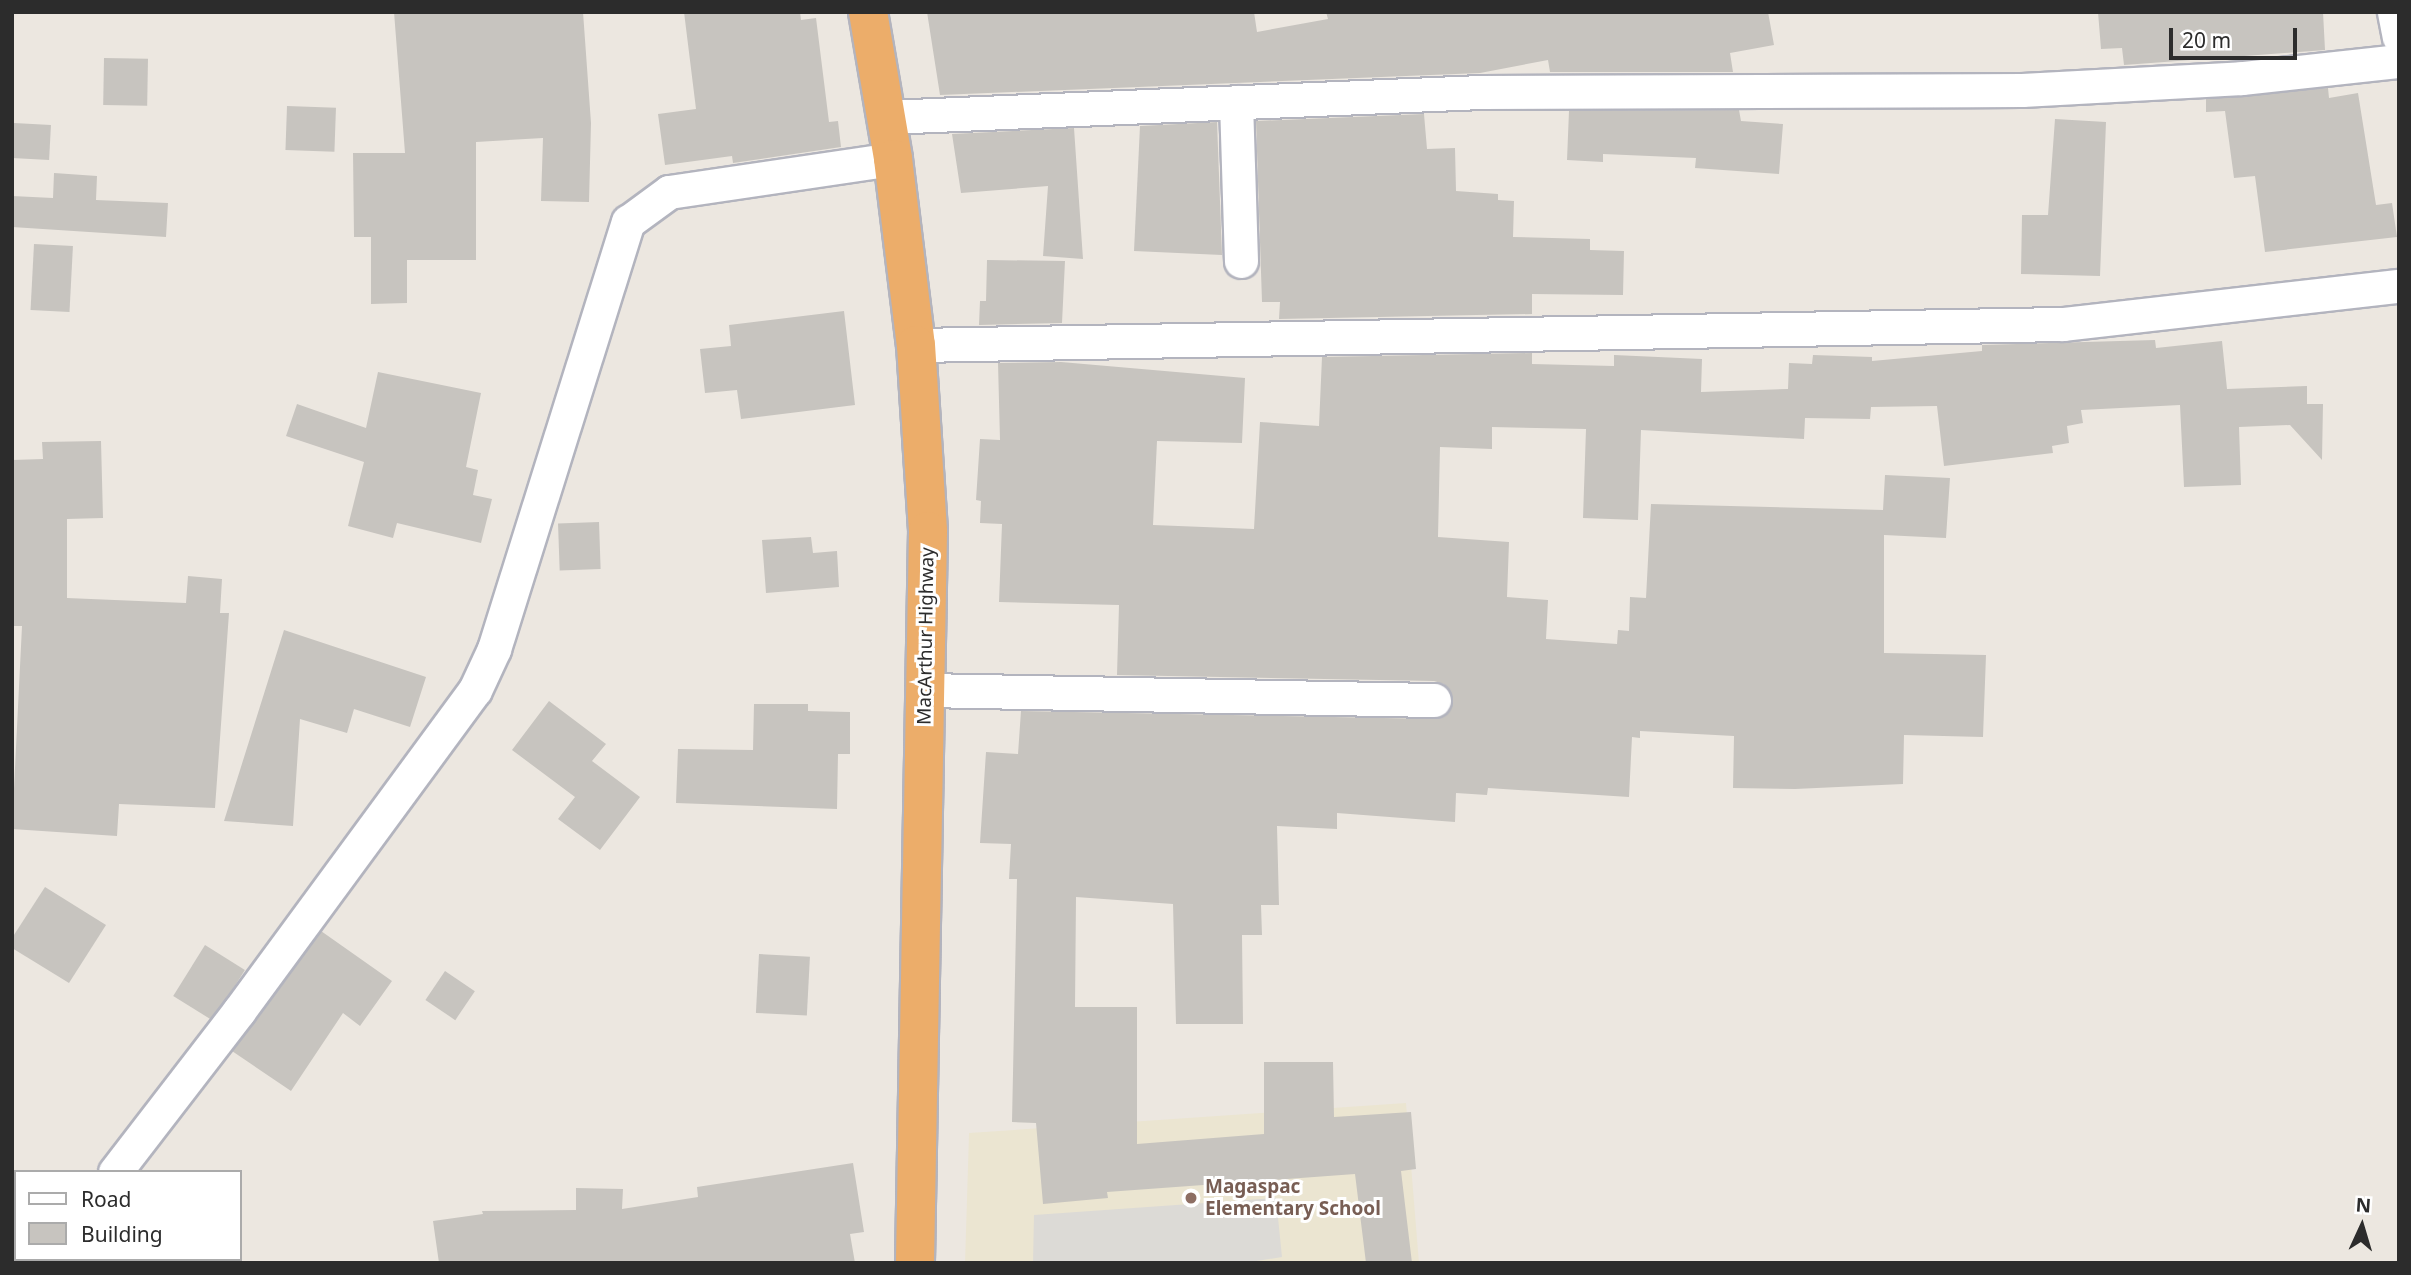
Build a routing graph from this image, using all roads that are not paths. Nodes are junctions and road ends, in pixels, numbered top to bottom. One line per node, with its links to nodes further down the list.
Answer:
1 (868, 12): 6 (highway, MacArthur Highway)
2 (2394, 12): 3 (street)
3 (2399, 37)
4 (2399, 61): 5 (street)
5 (1236, 102): 6 (street); 8 (street)
6 (887, 117): 7 (highway, MacArthur Highway)
7 (894, 159): 10 (highway, MacArthur Highway); 13 (street)
8 (1241, 261)
9 (2399, 286): 10 (street)
10 (916, 345): 11 (highway, MacArthur Highway)
11 (925, 690): 12 (street); 14 (highway, MacArthur Highway)
12 (1434, 700)
13 (117, 1170)
14 (915, 1263)

